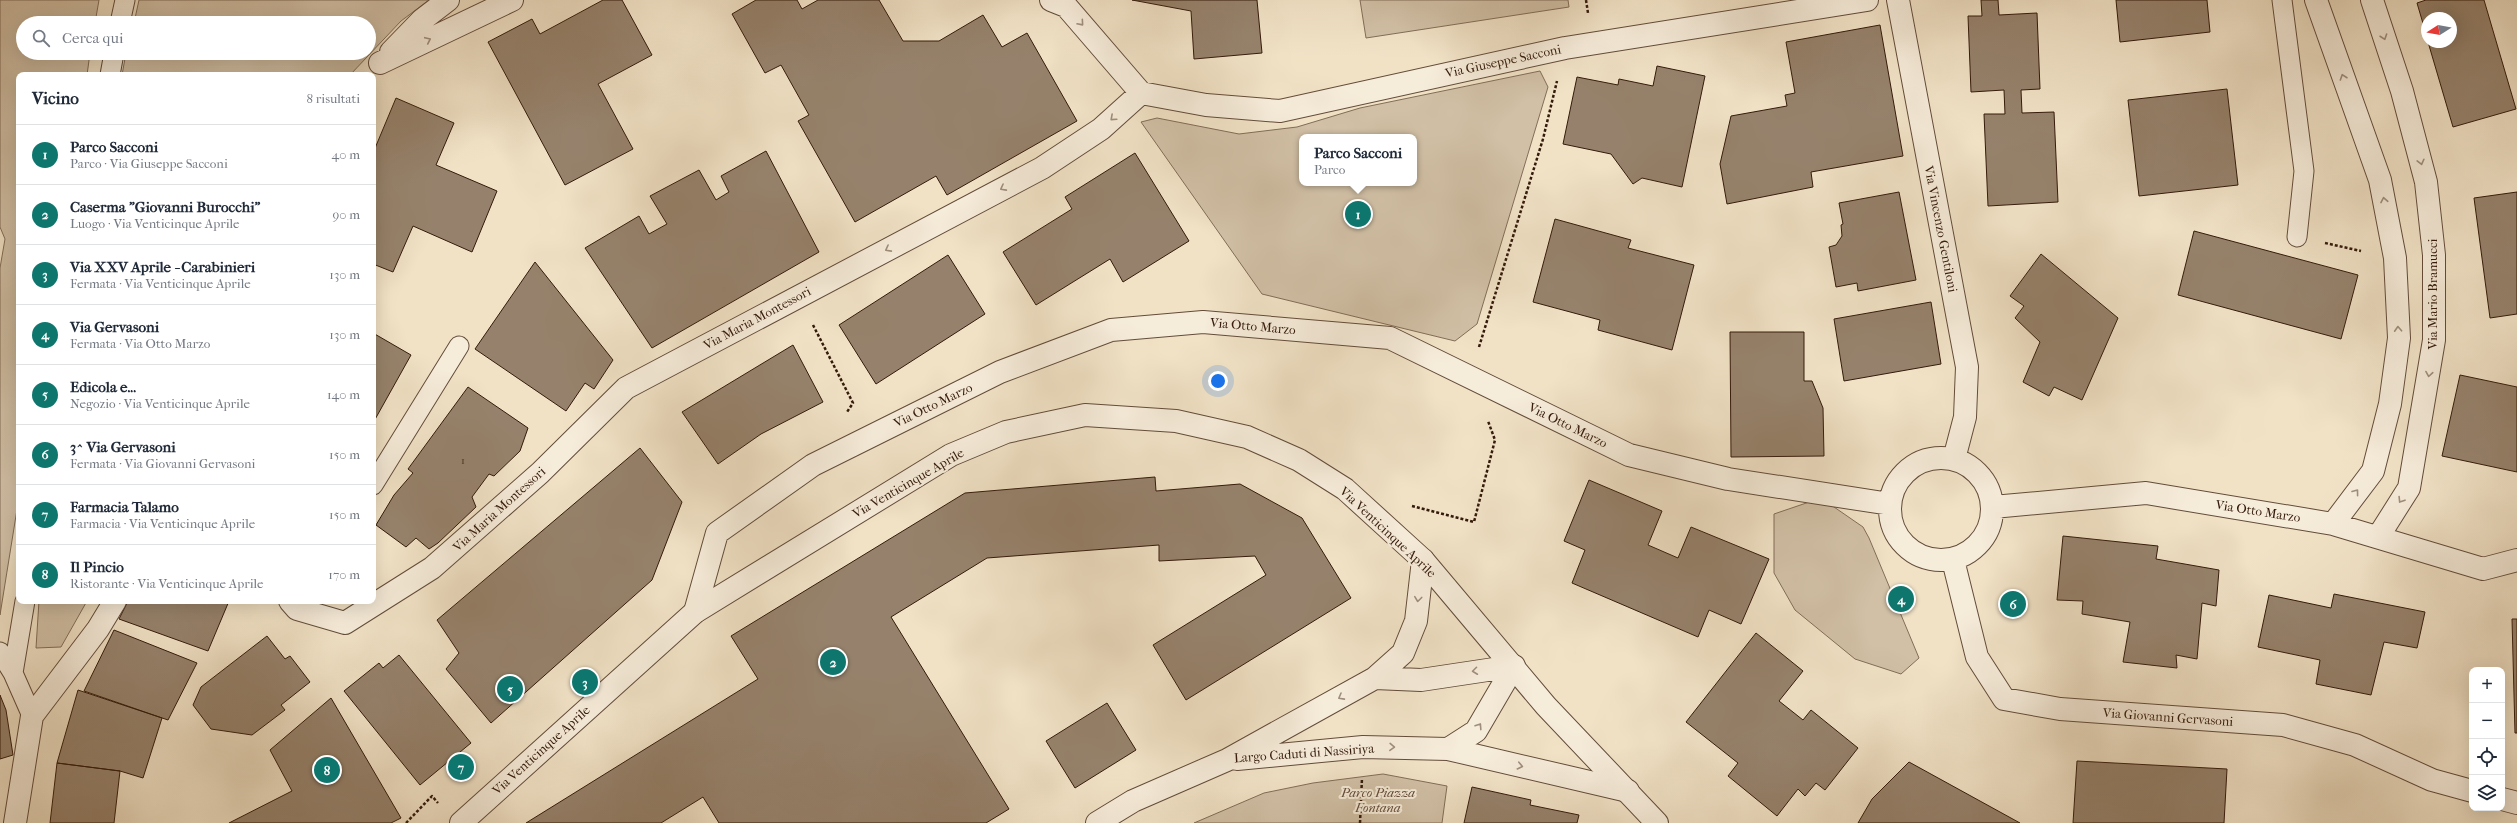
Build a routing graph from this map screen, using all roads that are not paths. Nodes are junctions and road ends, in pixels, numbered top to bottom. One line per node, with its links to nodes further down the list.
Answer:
1 (125, 0): 10 (lane)
2 (448, 0): 12 (street)
3 (512, 0): 12 (street, one-way to 3)
4 (1051, 0): 14 (street, one-way to 14)
5 (1867, 0): 14 (street, Via Giuseppe Sacconi)
6 (1898, 0): 17 (street, Via Vincenzo Gentiloni)
7 (2282, 0): 15 (lane)
8 (2316, 0): 21 (street, one-way to 8)
9 (2372, 0): 22 (street, Via Mario Bramucci, one-way to 22)
10 (122, 16)
11 (113, 60): 13 (lane)
12 (376, 69)
13 (111, 72)
14 (1141, 93): 26 (street, Via Maria Montessori, one-way to 26)
15 (2297, 237)
16 (459, 346): 18 (lane)
17 (1954, 459): 19 (street); 20 (street)
18 (376, 481)
19 (1890, 504): 24 (street); 31 (street, Via Otto Marzo)
20 (1993, 507): 21 (street, Via Otto Marzo); 24 (street)
21 (2333, 524): 22 (street, Via Otto Marzo)
22 (2378, 537): 25 (street, Via Otto Marzo)
23 (1423, 560): 31 (street, Via Venticinque Aprile); 33 (street, Via Venticinque Aprile); 35 (street, Largo Caduti di Nassiriya, one-way to 35)
24 (1953, 560): 39 (street, Via Giovanni Gervasoni)
25 (2517, 560)
26 (376, 603)
27 (24, 604): 34 (lane)
28 (113, 604): 36 (street)
29 (296, 604): 30 (street, Via Maria Montessori, one-way to 29)
30 (375, 604)
31 (695, 612): 44 (street, Via Venticinque Aprile)
32 (0, 652): 34 (lane)
33 (1514, 666): 35 (street, one-way to 35); 37 (street, one-way to 33); 40 (street, Via Venticinque Aprile)
34 (13, 673): 36 (lane)
35 (1375, 678): 38 (street, Largo Caduti di Nassiriya, one-way to 38)
36 (32, 716): 43 (street)
37 (1448, 749): 38 (street, Largo Caduti di Nassiriya, one-way to 37); 40 (street, Largo Caduti di Nassiriya, one-way to 40)
38 (1228, 760): 45 (street)
39 (2469, 790)
40 (1628, 791): 46 (street, Via Venticinque Aprile)
41 (2505, 800): 42 (street)
42 (2517, 804)
43 (15, 823)
44 (461, 823)
45 (1097, 823)
46 (1657, 823)

